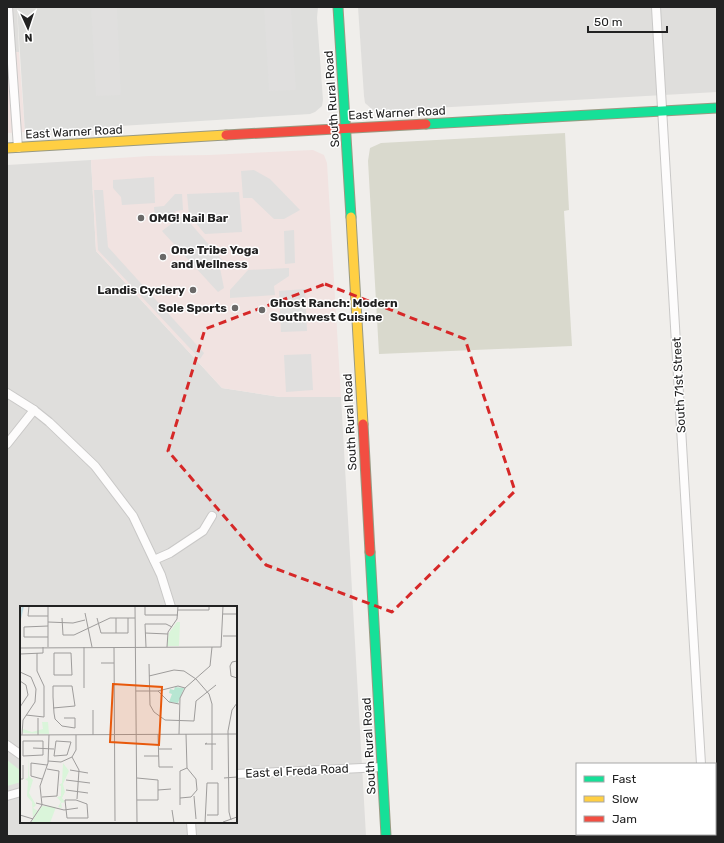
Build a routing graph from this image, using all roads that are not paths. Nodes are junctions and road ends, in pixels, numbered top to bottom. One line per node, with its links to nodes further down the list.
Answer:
1 (8, 7): 8 (street)
2 (338, 7): 6 (main road, South Rural Road)
3 (656, 7): 5 (street, South 71st Street)
4 (717, 108): 5 (main road, East Warner Road)
5 (662, 111): 6 (main road, East Warner Road); 17 (street, South 71st Street)
6 (346, 128): 8 (main road, East Warner Road); 18 (main road, South Rural Road)
7 (7, 148): 8 (main road, East Warner Road)
8 (18, 148)
9 (7, 393): 10 (street)
10 (34, 410): 11 (street); 13 (street)
11 (7, 444)
12 (212, 516): 13 (street)
13 (154, 560): 14 (street)
14 (171, 606)
15 (7, 745): 16 (street)
16 (20, 754)
17 (701, 763)
18 (382, 767): 19 (street, East el Freda Road); 24 (main road, South Rural Road)
19 (237, 774)
20 (20, 792): 21 (street)
21 (7, 796)
22 (191, 823): 23 (street)
23 (192, 836)
24 (386, 836)

